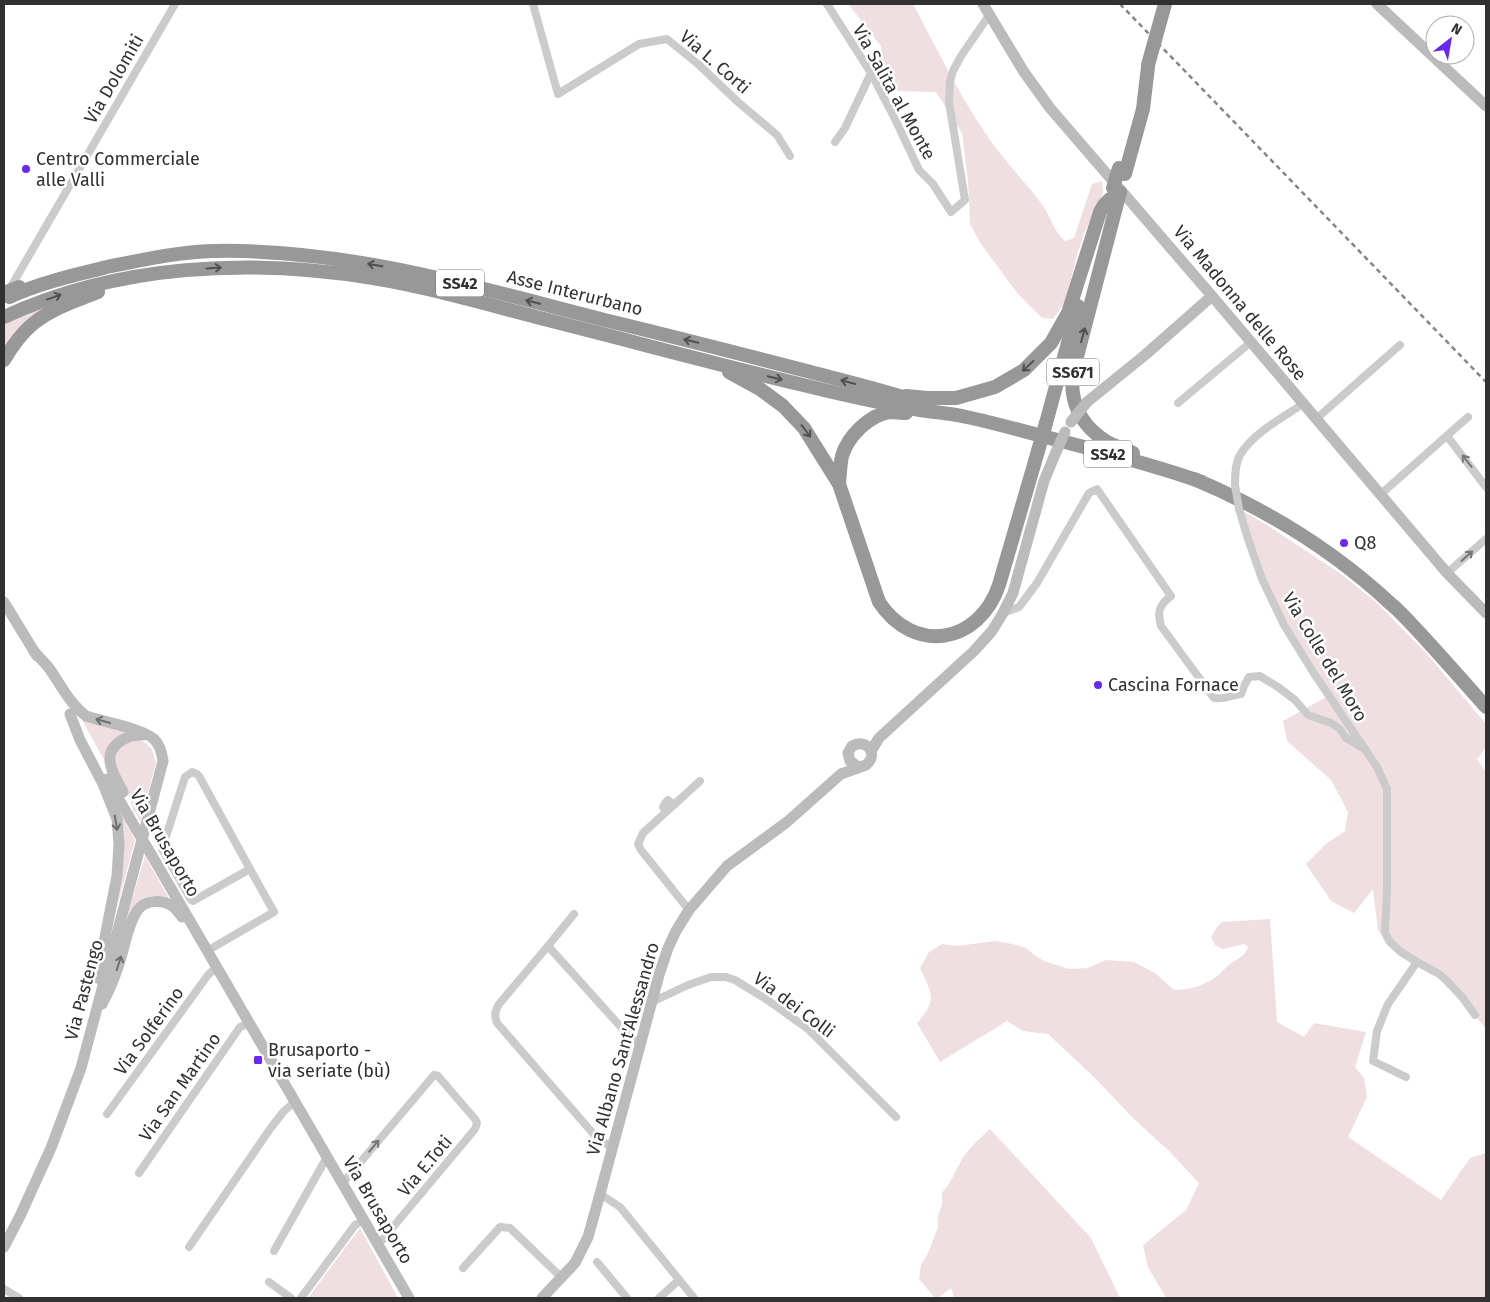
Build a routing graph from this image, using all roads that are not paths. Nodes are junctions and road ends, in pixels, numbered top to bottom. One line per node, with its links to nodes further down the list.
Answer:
1 (175, 4): 16 (street, Via Dolomiti)
2 (533, 4): 10 (street, Via L. Corti)
3 (827, 4): 7 (street, Via Salita al Monte)
4 (1165, 4): 11 (highway, SS671, bridge)
5 (1377, 4): 8 (street)
6 (987, 9): 7 (street, Via Salita al Monte); 15 (street, Via Madonna delle Rose)
7 (871, 73): 9 (street)
8 (1486, 106)
9 (835, 142)
10 (790, 156)
11 (1114, 193): 22 (highway, one-way to 22); 30 (highway, SS671, one-way to 11); 31 (highway, SS671, bridge)
12 (166, 272): 17 (highway, Asse Interurbano / SS42, one-way to 12); 18 (highway, Asse Interurbano / SS42, one-way to 18); 21 (highway)
13 (19, 290): 14 (highway, bridge); 16 (highway); 22 (highway, Asse Interurbano / SS42, one-way to 13)
14 (4, 293)
15 (1212, 296): 19 (street, Via Madonna delle Rose); 37 (street, bridge)
16 (4, 299)
17 (6, 315)
18 (592, 331): 25 (highway, SS42, one-way to 25); 31 (highway, SS671, one-way to 31)
19 (1251, 342): 23 (street); 24 (street, Via Madonna delle Rose)
20 (1400, 345): 27 (street)
21 (4, 360)
22 (895, 394): 25 (highway, Asse Interurbano)
23 (1178, 403)
24 (1303, 404): 27 (street, Via Madonna delle Rose); 44 (street, Via Colle del Moro, bridge)
25 (957, 415): 28 (highway, SS42)
26 (1468, 417): 29 (street)
27 (1316, 419): 33 (street, Via Madonna delle Rose)
28 (1014, 429): 30 (highway, SS42); 31 (highway)
29 (1447, 436): 32 (street, one-way to 29); 33 (street)
30 (1202, 482): 40 (highway, SS42)
31 (839, 484)
32 (1486, 487)
33 (1381, 494): 35 (street, Via Madonna delle Rose)
34 (1486, 539): 35 (street, one-way to 34)
35 (1447, 573): 38 (street, Via Madonna delle Rose)
36 (4, 602): 39 (street, Via Brusaporto)
37 (1004, 613): 43 (street); 44 (street, Via Colle del Moro)
38 (1486, 613)
39 (33, 650): 41 (street, Via Brusaporto); 42 (street, one-way to 39)
40 (1486, 707)
41 (70, 714): 49 (street, Via Brusaporto); 60 (street, one-way to 60)
42 (149, 736): 49 (street); 60 (street, Via Pastengo)
43 (867, 747): 45 (street); 46 (street)
44 (1366, 750): 55 (street, Via Colle del Moro)
45 (848, 756): 46 (street); 47 (street, Via Albano Sant'Alessandro)
46 (858, 766): 47 (street, Via Albano Sant'Alessandro)
47 (840, 774): 51 (street, Via Albano Sant'Alessandro)
48 (700, 781): 51 (street)
49 (134, 826): 54 (street, Via Brusaporto, bridge)
50 (250, 869): 50 (street); 54 (street)
51 (689, 910): 57 (street, Via Albano Sant'Alessandro)
52 (574, 914): 53 (street)
53 (548, 946): 61 (street); 66 (street)
54 (205, 947): 56 (street, Via Brusaporto); 60 (street, one-way to 54)
55 (1417, 962): 58 (street, Via Colle del Moro); 62 (street)
56 (217, 967): 59 (street, Via Brusaporto); 64 (street, Via Solferino)
57 (652, 1002): 61 (street, Via Albano Sant'Alessandro); 65 (street, Via dei Colli)
58 (1475, 1015)
59 (249, 1023): 63 (street, Via Brusaporto); 68 (street, Via San Martino)
60 (92, 1024): 73 (street, Via Pastengo)
61 (641, 1044): 66 (street, Via Albano Sant'Alessandro)
62 (1406, 1077)
63 (295, 1102): 67 (street, Via Brusaporto); 74 (street)
64 (107, 1114)
65 (896, 1117)
66 (613, 1148): 70 (street, Via Albano Sant'Alessandro)
67 (327, 1157): 69 (street, Via Brusaporto); 75 (street, Via Brusaporto)
68 (139, 1172)
69 (342, 1184): 71 (street, Via Brusaporto); 72 (street, Via E.Toti, one-way to 72)
70 (600, 1194): 78 (street, Via Albano Sant'Alessandro); 79 (street)
71 (364, 1220): 72 (street, Via Brusaporto); 84 (street)
72 (378, 1245): 85 (street, Via Brusaporto)
73 (4, 1247)
74 (190, 1247)
75 (274, 1251)
76 (598, 1262): 87 (street)
77 (463, 1268): 78 (street)
78 (562, 1278): 86 (street, Via Albano Sant'Alessandro)
79 (679, 1280): 88 (street); 89 (street)
80 (269, 1282): 83 (street)
81 (4, 1289): 82 (street)
82 (20, 1298)
83 (291, 1298)
84 (301, 1298)
85 (408, 1298)
86 (542, 1298)
87 (627, 1298)
88 (659, 1298)
89 (694, 1298)

